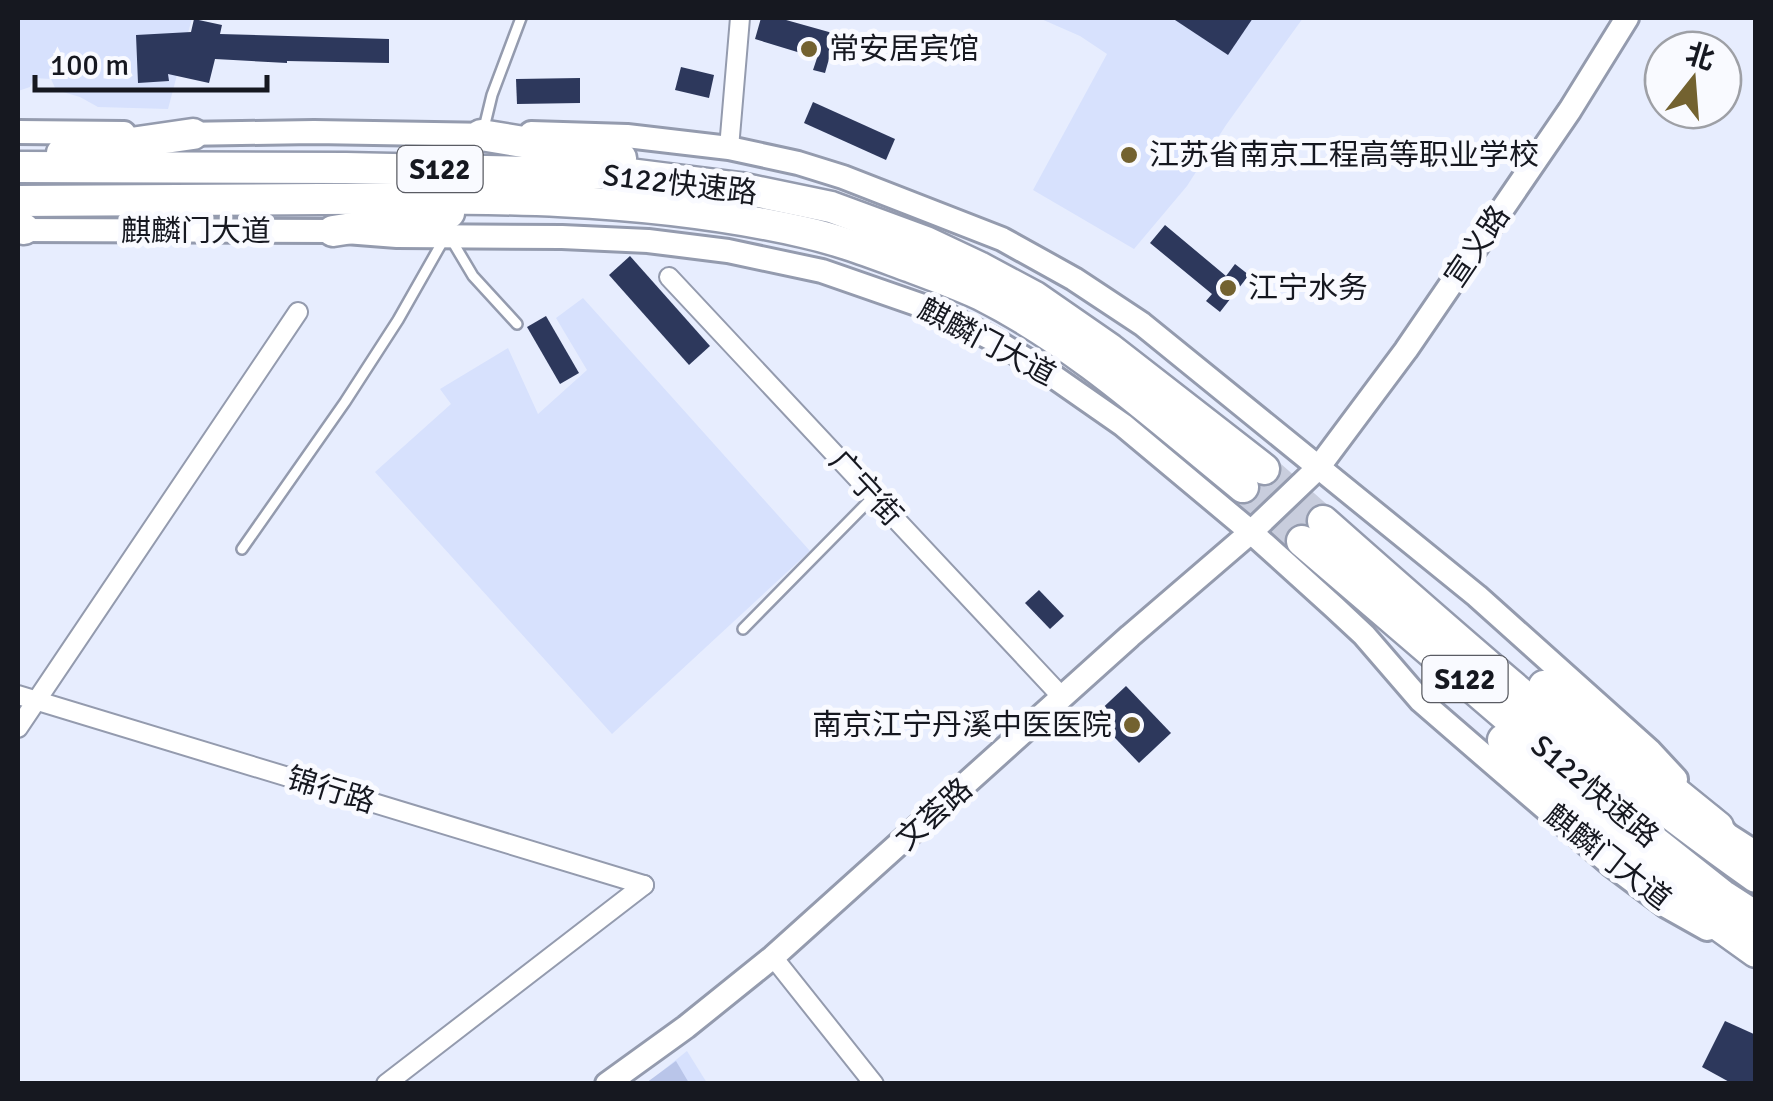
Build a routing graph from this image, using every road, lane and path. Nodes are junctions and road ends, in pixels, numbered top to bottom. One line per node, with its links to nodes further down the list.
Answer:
1 (521, 18): 6 (lane)
2 (740, 18): 7 (street)
3 (1627, 18): 18 (street, 宣义路)
4 (18, 132): 5 (street)
5 (193, 134): 6 (street); 8 (highway)
6 (481, 135): 7 (street); 10 (highway)
7 (729, 148): 18 (street)
8 (18, 159)
9 (18, 167): 10 (highway, S122快速路 / S122)
10 (740, 188): 11 (highway, S122快速路 / S122)
11 (541, 200): 12 (highway, S122快速路 / S122); 13 (highway)
12 (19, 222): 13 (street, 麒麟门大道)
13 (333, 230): 14 (street, 麒麟门大道)
14 (447, 236): 17 (lane); 20 (street, 麒麟门大道); 21 (lane)
15 (669, 277): 19 (street, 广宁街)
16 (298, 312): 25 (street)
17 (517, 324)
18 (1318, 468): 20 (street, 宣义路); 29 (street)
19 (874, 496): 22 (lane); 26 (street, 广宁街)
20 (1251, 532): 26 (street, 文荟路); 33 (street, 麒麟门大道)
21 (242, 548)
22 (743, 628)
23 (1454, 637): 24 (highway, S122快速路 / S122); 28 (highway, S122快速路 / S122); 29 (highway)
24 (1422, 642): 28 (highway, S122快速路 / S122); 33 (highway)
25 (26, 698): 27 (street); 35 (street, 锦行路)
26 (1063, 698): 34 (street, 文荟路)
27 (18, 728)
28 (1635, 807): 31 (highway, S122快速路 / S122); 32 (highway, S122快速路 / S122)
29 (1728, 835): 30 (street)
30 (1756, 853)
31 (1756, 877)
32 (1756, 917)
33 (1756, 954)
34 (773, 956): 36 (street, 文荟路); 37 (street)
35 (386, 1084)
36 (607, 1084)
37 (874, 1084)

